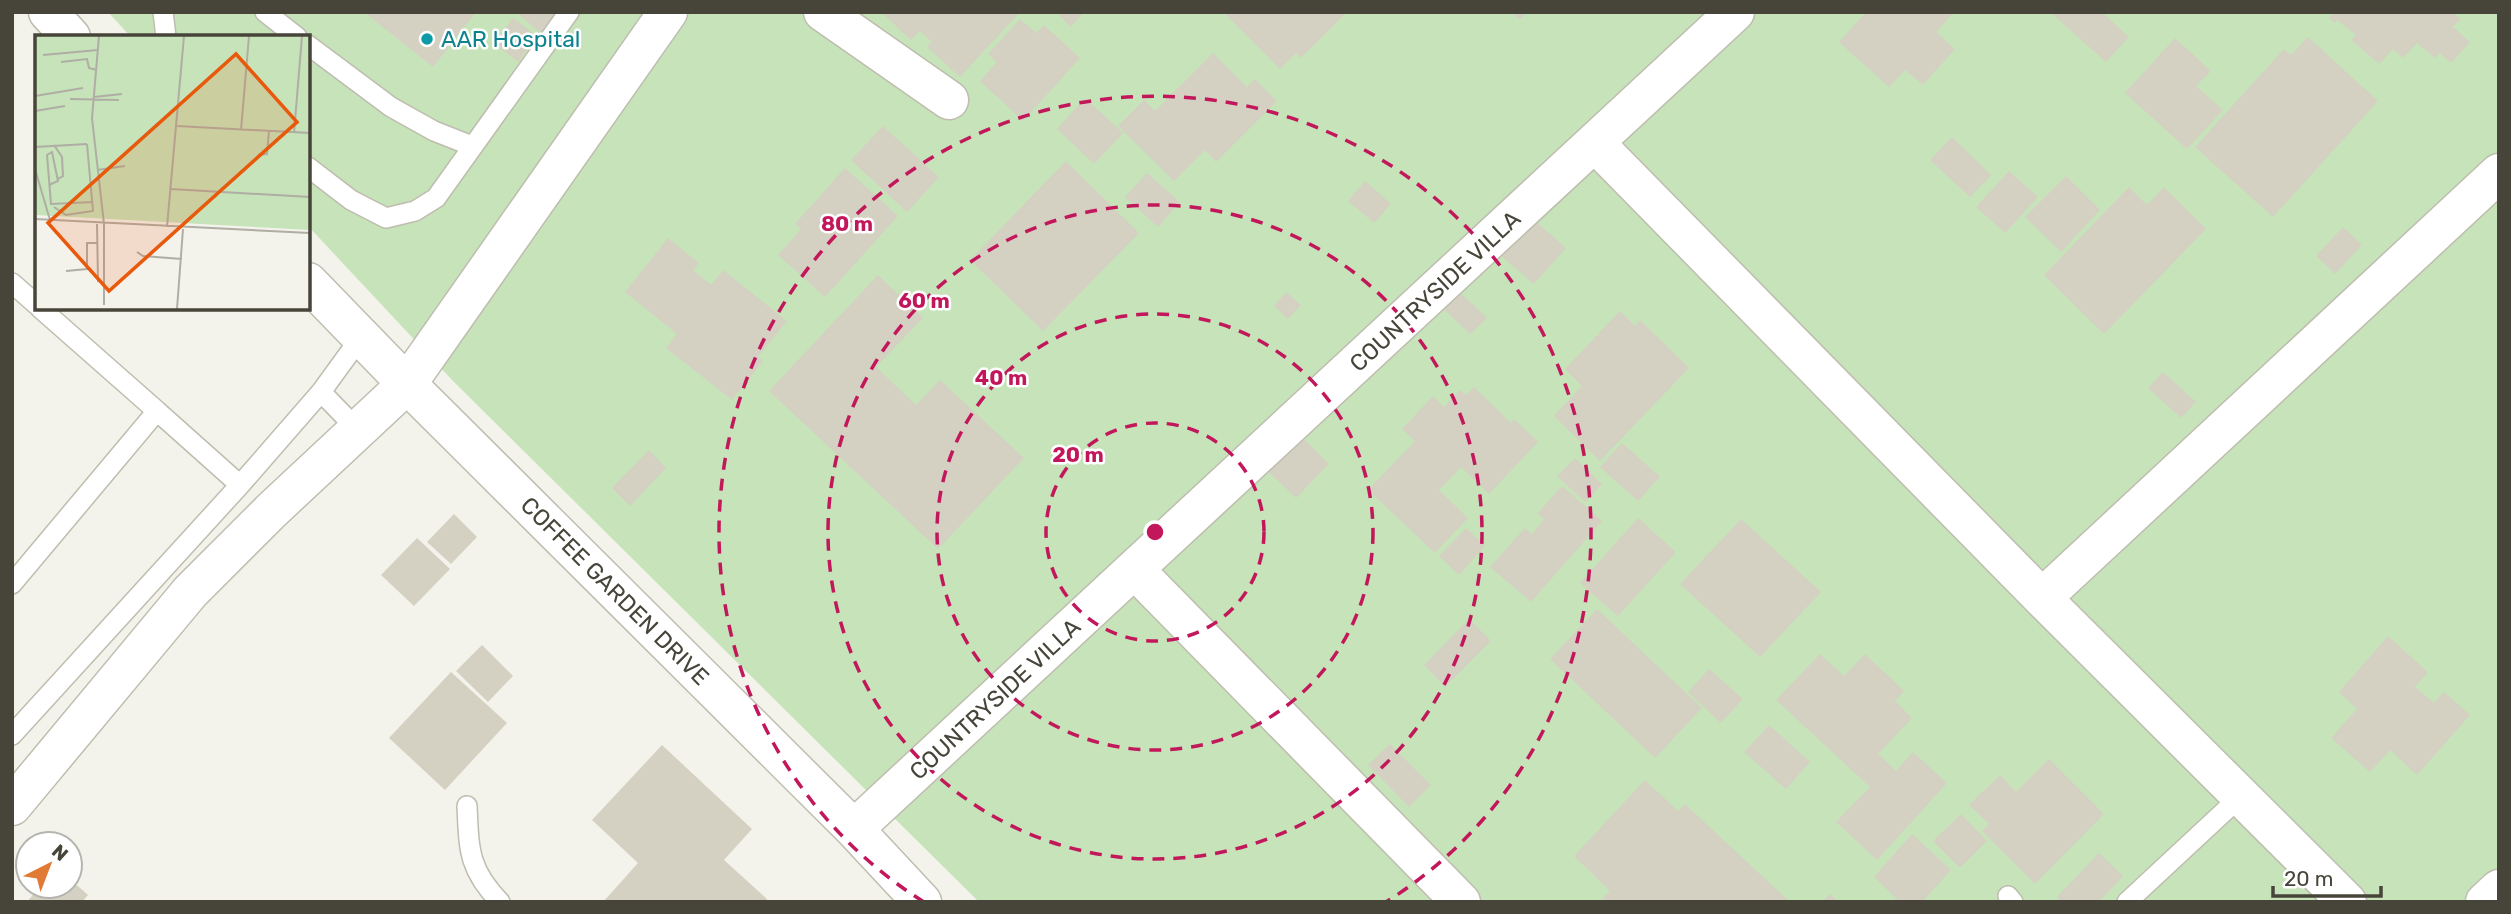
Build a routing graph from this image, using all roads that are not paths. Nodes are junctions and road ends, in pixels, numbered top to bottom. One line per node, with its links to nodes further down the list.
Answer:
1 (48, 12): 8 (street)
2 (163, 12): 9 (lane)
3 (265, 12): 10 (lane)
4 (569, 12): 14 (lane)
5 (668, 12): 22 (street)
6 (823, 12): 12 (street)
7 (1735, 12): 13 (street, COUNTRYSIDE VILLA)
8 (69, 35)
9 (166, 35)
10 (294, 35)
11 (310, 46): 14 (lane)
12 (949, 100)
13 (1595, 143): 27 (street, COUNTRYSIDE VILLA); 29 (street)
14 (472, 146): 15 (lane)
15 (310, 169)
16 (2499, 173): 29 (street)
17 (12, 283): 19 (lane)
18 (310, 284): 21 (street, COFFEE GARDEN DRIVE)
19 (35, 303)
20 (43, 310): 24 (lane)
21 (361, 337): 22 (street, COFFEE GARDEN DRIVE); 23 (lane)
22 (407, 383): 25 (street); 34 (street, COFFEE GARDEN DRIVE)
23 (321, 392): 25 (lane); 26 (lane)
24 (157, 411): 26 (lane); 28 (lane)
25 (357, 429): 32 (street)
26 (240, 485): 30 (lane)
27 (1135, 570): 34 (street, COUNTRYSIDE VILLA); 38 (street)
28 (12, 584)
29 (2042, 598): 31 (street)
30 (12, 735)
31 (2241, 796): 39 (lane); 40 (street)
32 (12, 806)
33 (467, 806): 36 (lane)
34 (854, 829): 37 (street, COFFEE GARDEN DRIVE)
35 (2499, 889): 41 (street)
36 (500, 902)
37 (922, 902)
38 (1461, 902)
39 (2127, 902)
40 (2347, 902)
41 (2485, 902)

